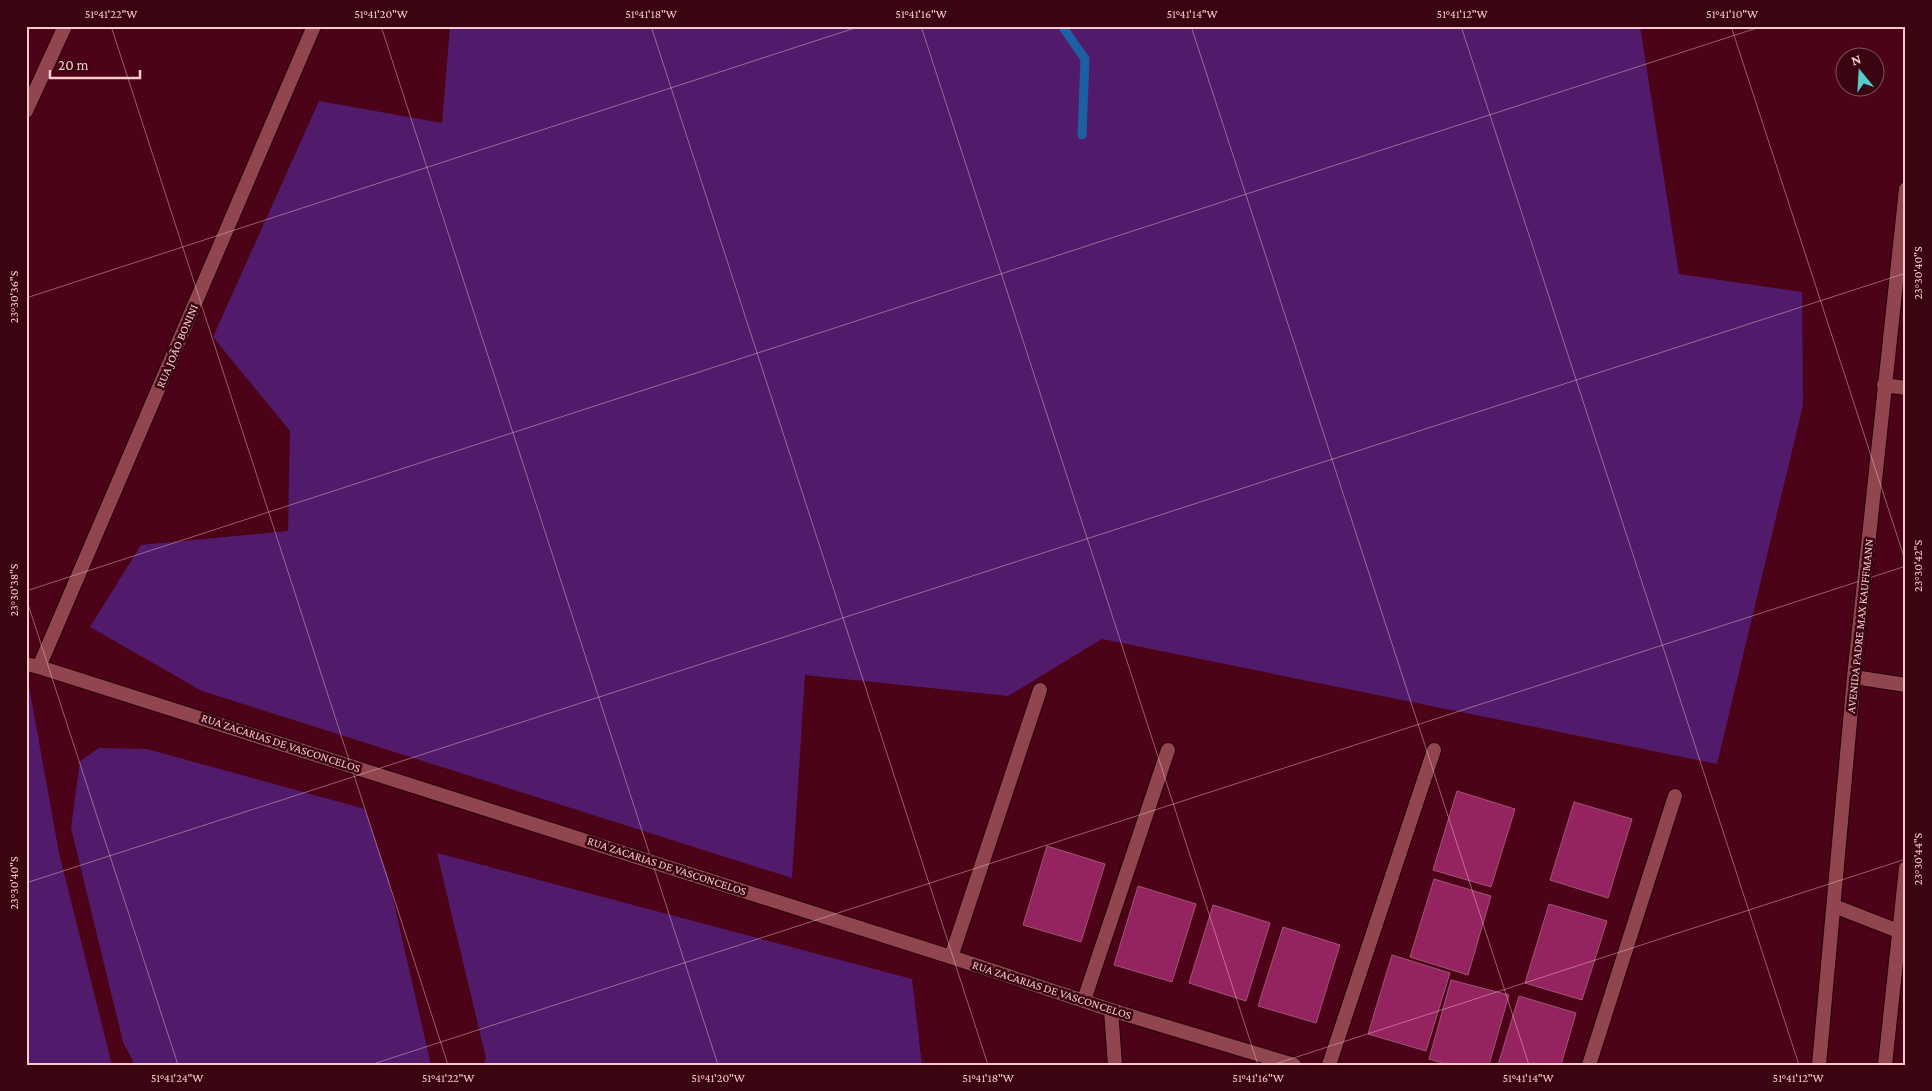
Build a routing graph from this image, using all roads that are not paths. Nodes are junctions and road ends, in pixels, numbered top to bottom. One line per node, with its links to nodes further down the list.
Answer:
1 (66, 26): 3 (street)
2 (314, 26): 7 (street, RUA JOÃO BONINI)
3 (26, 111)
4 (1906, 189): 5 (street, AVENIDA PADRE MAX KAUFFMANN)
5 (1884, 385): 6 (street); 8 (street, AVENIDA PADRE MAX KAUFFMANN)
6 (1906, 388)
7 (33, 666): 17 (street, RUA ZACARIAS DE VASCONCELOS)
8 (1854, 677): 9 (street); 15 (street, AVENIDA PADRE MAX KAUFFMANN)
9 (1906, 685)
10 (1040, 690): 17 (street)
11 (1168, 750): 18 (street)
12 (1434, 750): 22 (street)
13 (1675, 796): 23 (street)
14 (1906, 868): 16 (street)
15 (1834, 906): 16 (street); 24 (street, AVENIDA PADRE MAX KAUFFMANN)
16 (1902, 933): 25 (street)
17 (951, 957): 18 (street, RUA ZACARIAS DE VASCONCELOS)
18 (1084, 1000): 19 (street, RUA ZACARIAS DE VASCONCELOS)
19 (1112, 1010): 20 (street); 21 (street, RUA ZACARIAS DE VASCONCELOS)
20 (1115, 1065)
21 (1294, 1065)
22 (1329, 1065)
23 (1589, 1065)
24 (1820, 1065)
25 (1885, 1065)

